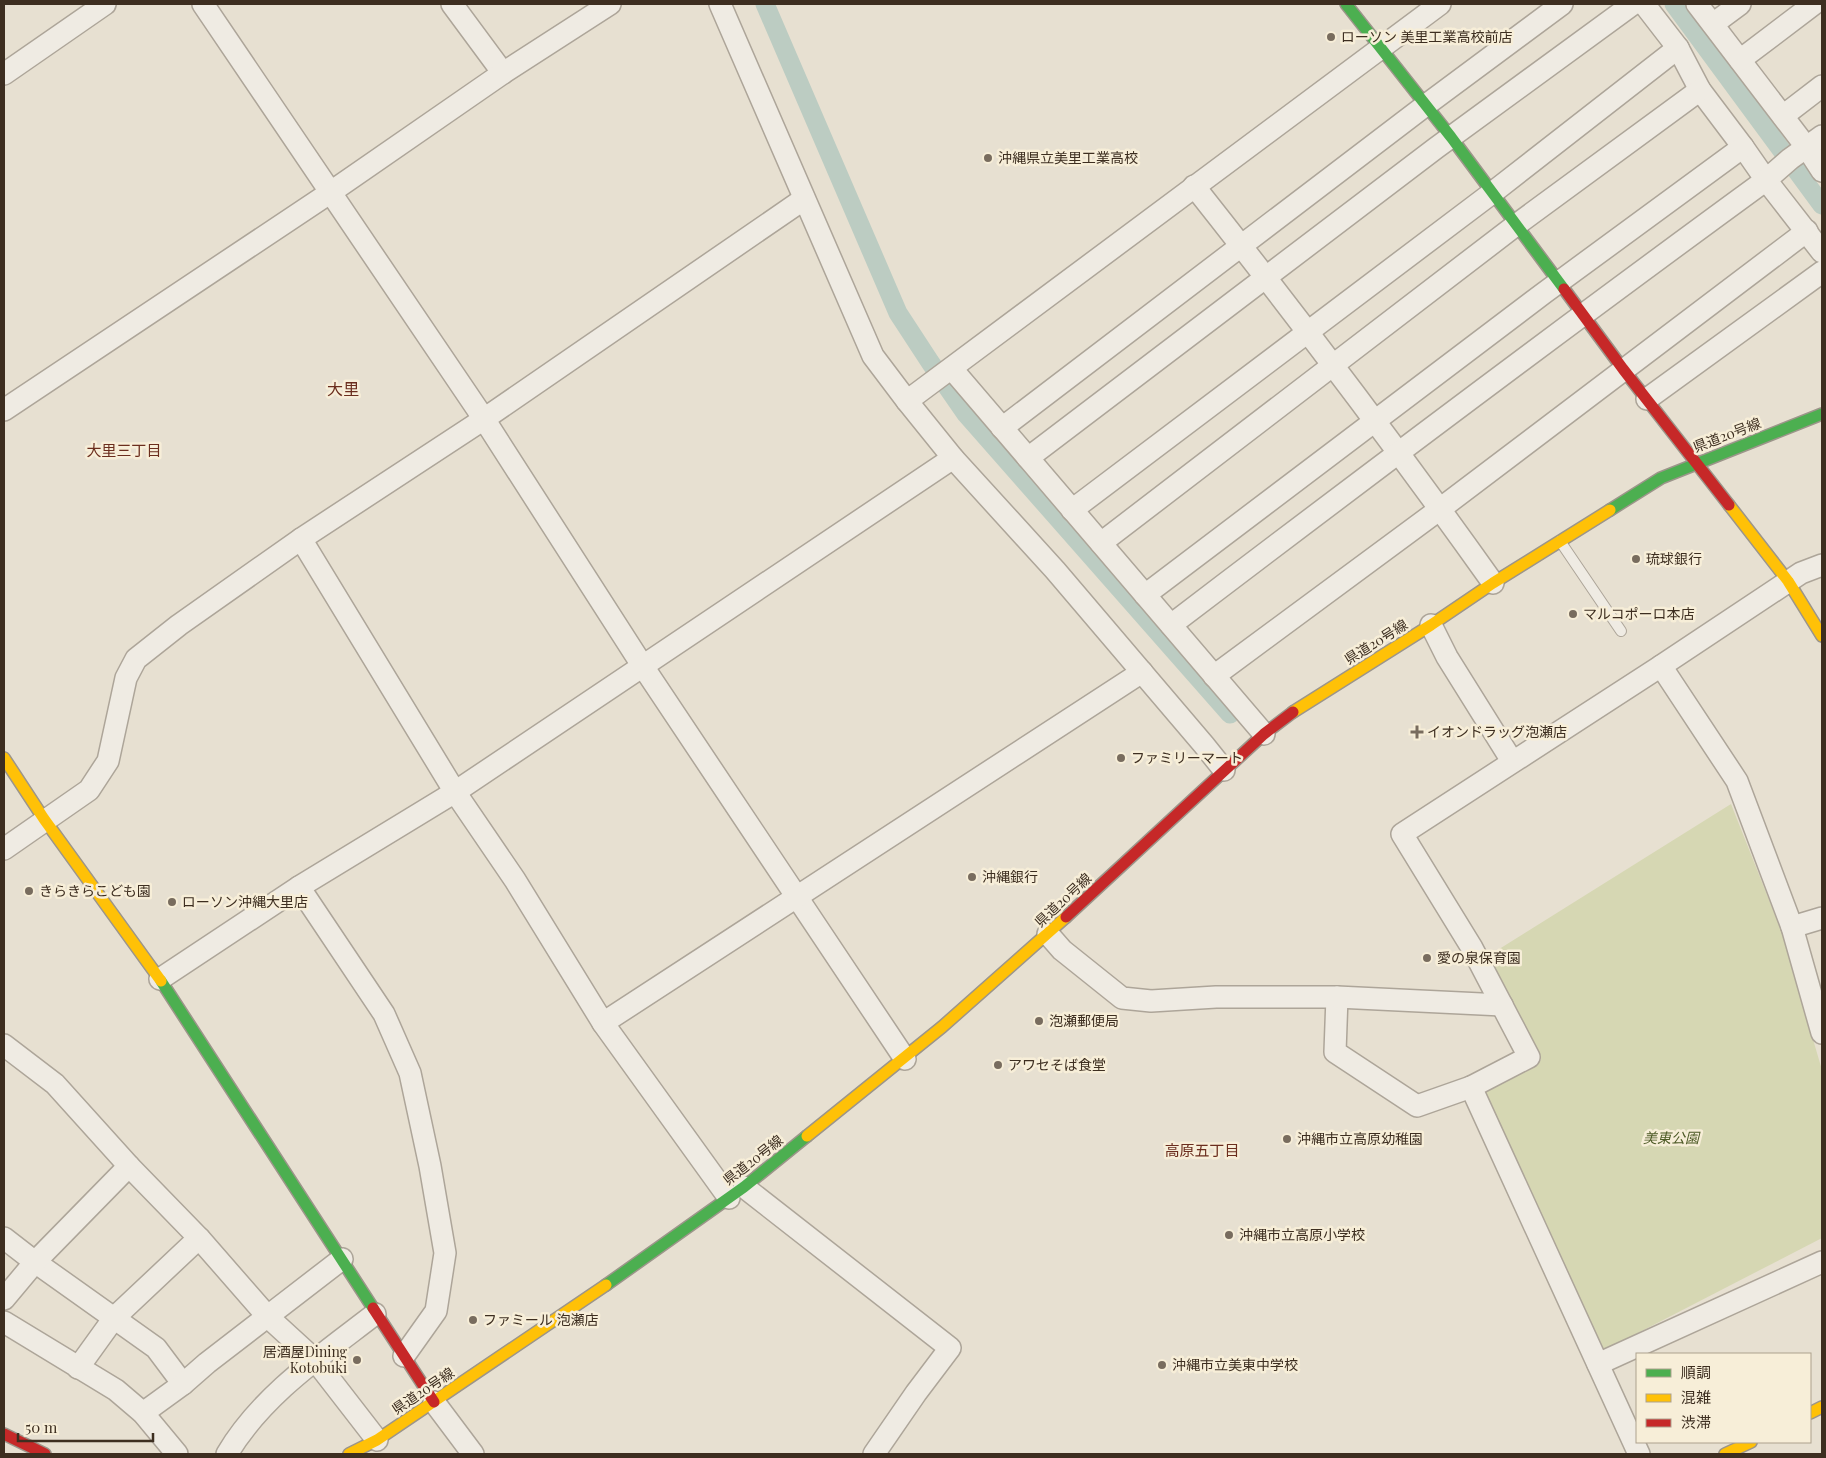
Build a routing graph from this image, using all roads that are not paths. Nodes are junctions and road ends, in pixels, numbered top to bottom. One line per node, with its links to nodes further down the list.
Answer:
1 (105, 4): 19 (street)
2 (203, 4): 30 (street)
3 (452, 4): 18 (street)
4 (610, 4): 18 (street)
5 (720, 4): 32 (street)
6 (1440, 4): 15 (street)
7 (1562, 4): 22 (street)
8 (1633, 4): 24 (street)
9 (1644, 4): 16 (street)
10 (1698, 4): 14 (street)
11 (1740, 4): 14 (street)
12 (1814, 4): 17 (street)
13 (1356, 7): 15 (main road)
14 (1713, 24): 17 (street)
15 (1381, 48): 22 (main road); 29 (street)
16 (1678, 48): 21 (street); 31 (street)
17 (1740, 60): 23 (street)
18 (503, 73): 30 (street)
19 (4, 74)
20 (1822, 86): 23 (street)
21 (1700, 90): 26 (street); 33 (street)
22 (1426, 105): 24 (main road); 35 (street)
23 (1783, 116): 25 (street)
24 (1451, 137): 31 (main road); 38 (street)
25 (1815, 142): 27 (street); 28 (street)
26 (1743, 147): 28 (street); 39 (street)
27 (1822, 171)
28 (1766, 180): 34 (street); 40 (street)
29 (1194, 186): 35 (street); 43 (street)
30 (331, 192): 47 (street); 49 (street)
31 (1492, 192): 33 (main road); 41 (street)
32 (804, 199): 46 (street); 49 (street)
33 (1516, 225): 39 (main road); 42 (street)
34 (1806, 231): 36 (street); 44 (street)
35 (1241, 245): 38 (street); 51 (street)
36 (1822, 252)
37 (1822, 272): 45 (street)
38 (1265, 277): 41 (street); 54 (street)
39 (1559, 282): 40 (main road); 50 (street)
40 (1583, 314): 44 (main road); 52 (street)
41 (1307, 332): 42 (street); 57 (street)
42 (1332, 365): 50 (street); 60 (street)
43 (952, 368): 46 (street); 51 (street)
44 (1623, 369): 45 (main road); 56 (street)
45 (1647, 399): 55 (main road)
46 (907, 401): 53 (street)
47 (4, 410)
48 (1822, 414): 55 (main road, 県道20号線)
49 (484, 419): 58 (street); 69 (street)
50 (1374, 421): 52 (street); 64 (street)
51 (1002, 428): 54 (street)
52 (1398, 452): 56 (street); 66 (street)
53 (953, 458): 69 (street); 71 (street)
54 (1028, 458): 57 (street)
55 (1696, 462): 59 (main road, 県道20号線); 62 (main road)
56 (1440, 508): 63 (street); 72 (street)
57 (1072, 510): 60 (street)
58 (301, 540): 77 (street); 78 (street)
59 (1560, 540): 63 (main road, 県道20号線); 67 (lane)
60 (1101, 543): 64 (street)
61 (1822, 565): 62 (street)
62 (1788, 581): 68 (main road); 70 (street)
63 (1492, 583): 65 (main road, 県道20号線)
64 (1145, 595): 66 (street)
65 (1431, 625): 73 (main road, 県道20号線); 75 (street)
66 (1171, 626): 72 (street)
67 (1621, 631)
68 (1822, 636)
69 (642, 665): 77 (street); 81 (street)
70 (1661, 666): 75 (street); 83 (street)
71 (1142, 672): 76 (street); 81 (street)
72 (1214, 676): 73 (street)
73 (1264, 734): 76 (main road, 県道20号線)
74 (4, 758): 78 (main road)
75 (1512, 761): 87 (street)
76 (1224, 770): 84 (main road, 県道20号線)
77 (455, 792): 80 (street); 88 (street)
78 (44, 819): 79 (street); 85 (main road)
79 (4, 849)
80 (299, 887): 85 (street); 105 (street)
81 (798, 896): 88 (street); 91 (street)
82 (1822, 918): 83 (street)
83 (1792, 927): 89 (street)
84 (1048, 934): 86 (street); 91 (main road, 県道20号線)
85 (160, 979): 97 (main road)
86 (1337, 997): 87 (street); 92 (street)
87 (1502, 1005): 92 (street)
88 (603, 1023): 94 (street)
89 (1822, 1033)
90 (4, 1044): 93 (street)
91 (904, 1059): 94 (main road, 県道20号線)
92 (1470, 1087): 107 (street)
93 (129, 1166): 96 (street); 98 (street)
94 (736, 1192): 110 (main road, 県道20号線); 120 (street)
95 (4, 1238): 98 (street)
96 (199, 1238): 102 (street); 103 (street)
97 (342, 1259): 101 (main road); 102 (street)
98 (35, 1262): 100 (street); 103 (street)
99 (1822, 1262): 107 (street)
100 (4, 1299)
101 (375, 1314): 105 (main road); 106 (street)
102 (268, 1317): 106 (street); 109 (street)
103 (114, 1318): 108 (street); 109 (street)
104 (4, 1322): 108 (street)
105 (404, 1356): 110 (main road)
106 (315, 1360): 113 (street); 117 (street)
107 (1598, 1364): 121 (street)
108 (78, 1368): 111 (street)
109 (183, 1384): 111 (street)
110 (434, 1402): 113 (main road, 県道20号線); 119 (street)
111 (143, 1413): 116 (street)
112 (4, 1434): 115 (main road)
113 (376, 1440): 118 (main road, 県道20号線)
114 (1749, 1443): 122 (main road)
115 (45, 1454)
116 (177, 1454)
117 (227, 1454)
118 (349, 1454)
119 (473, 1454)
120 (874, 1454)
121 (1639, 1454)
122 (1725, 1454)

